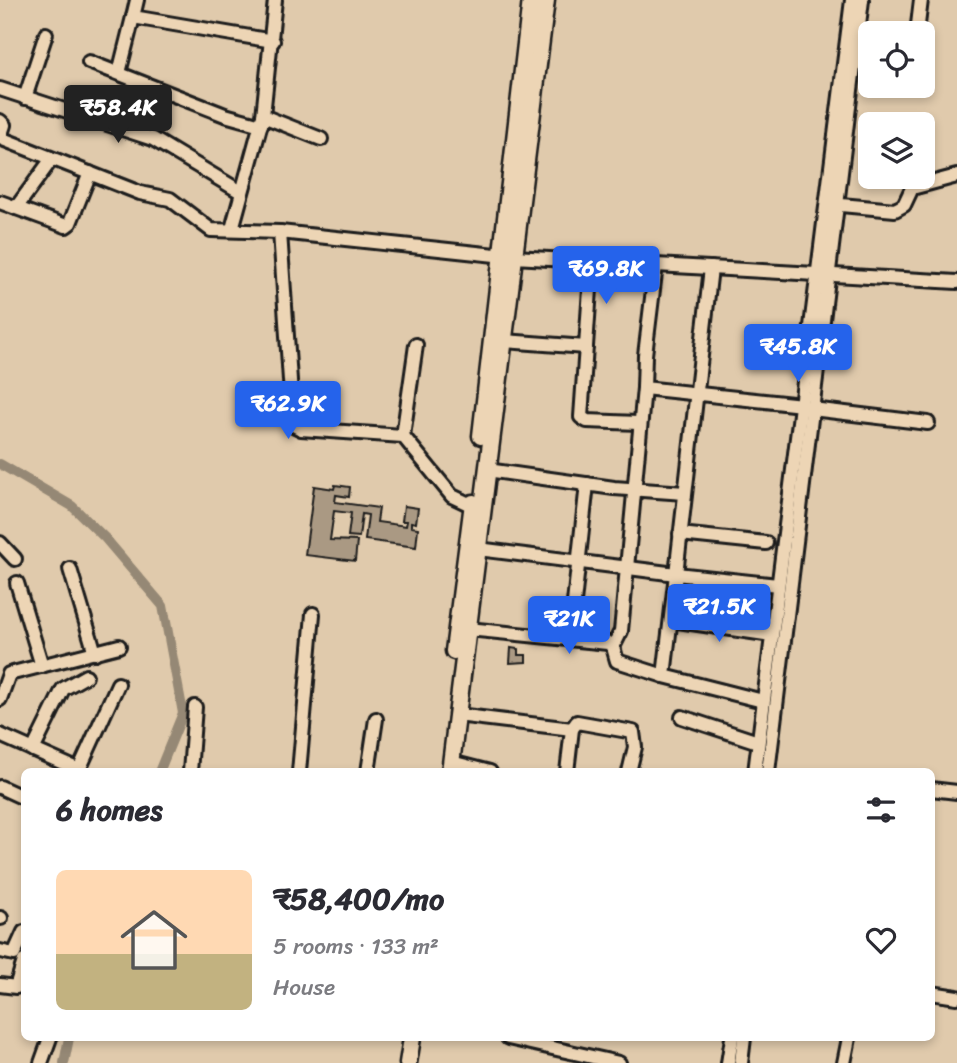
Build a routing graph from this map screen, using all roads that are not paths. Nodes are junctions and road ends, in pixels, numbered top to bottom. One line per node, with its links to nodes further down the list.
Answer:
1 (137, 0): 8 (street)
2 (275, 0): 11 (street)
3 (531, 0): 29 (main road)
4 (546, 0): 29 (main road)
5 (852, 0): 25 (street)
6 (862, 0): 25 (street)
7 (921, 0): 9 (street)
8 (133, 17): 11 (street); 13 (street)
9 (918, 21)
10 (47, 34): 15 (street)
11 (273, 41): 17 (street)
12 (89, 62): 13 (street)
13 (118, 73): 17 (street)
14 (0, 89): 15 (street)
15 (25, 98): 23 (street)
16 (0, 121): 18 (street)
17 (262, 121): 19 (street); 23 (street)
18 (0, 138): 20 (street)
19 (321, 139)
20 (51, 160): 21 (street); 26 (street)
21 (90, 173): 26 (street); 27 (street)
22 (957, 176): 25 (street)
23 (241, 192): 27 (street)
24 (0, 202): 26 (street)
25 (832, 204): 33 (street)
26 (16, 208)
27 (232, 229): 28 (street)
28 (280, 232): 29 (street); 43 (street)
29 (508, 256): 30 (street); 35 (main road); 48 (main road)
30 (592, 261): 31 (street); 37 (street)
31 (656, 265): 32 (street); 38 (street)
32 (710, 268): 33 (street); 39 (street)
33 (823, 275): 34 (street); 40 (street)
34 (957, 282)
35 (504, 341): 37 (street); 44 (main road)
36 (416, 345): 43 (street)
37 (586, 347): 41 (street)
38 (644, 388): 39 (street); 41 (street)
39 (696, 392): 40 (street); 47 (street)
40 (807, 407): 42 (street); 60 (street); 91 (street)
41 (638, 423): 46 (street)
42 (928, 423)
43 (403, 436): 48 (street)
44 (487, 470): 45 (street); 52 (main road)
45 (587, 484): 46 (street); 54 (street)
46 (636, 489): 47 (street); 55 (street)
47 (685, 492): 49 (street)
48 (472, 506): 57 (main road)
49 (680, 534): 51 (street); 58 (street)
50 (0, 543): 53 (street)
51 (766, 543)
52 (478, 549): 54 (street); 57 (main road)
53 (15, 559)
54 (578, 562): 55 (street); 65 (street)
55 (628, 568): 58 (street); 67 (street)
56 (70, 569): 68 (street)
57 (470, 570): 63 (main road); 88 (main road)
58 (676, 574): 60 (street); 62 (street)
59 (17, 583): 69 (street)
60 (778, 584): 64 (street)
61 (313, 614): 86 (street)
62 (671, 620): 64 (street); 71 (street)
63 (468, 629): 65 (street); 76 (main road)
64 (772, 635): 74 (street)
65 (570, 639): 67 (street)
66 (119, 646): 68 (street)
67 (613, 647): 71 (street)
68 (94, 653): 69 (street)
69 (42, 666): 73 (street)
70 (86, 676): 82 (street)
71 (664, 676): 74 (street)
72 (118, 684): 84 (street)
73 (0, 699)
74 (764, 701): 81 (street)
75 (195, 707): 85 (street)
76 (457, 715): 79 (street); 88 (main road)
77 (682, 717): 81 (street)
78 (376, 719): 87 (street)
79 (572, 729): 89 (street); 90 (street)
80 (0, 735): 82 (street)
81 (758, 742): 92 (street)
82 (33, 750): 83 (street)
83 (72, 768)
84 (79, 768)
85 (190, 768)
86 (299, 768)
87 (369, 768)
88 (447, 768)
89 (567, 768)
90 (630, 768)
91 (762, 768)
92 (762, 768)
93 (0, 787): 96 (street)
94 (935, 789): 95 (street)
95 (957, 792)
96 (21, 797)
97 (0, 951): 98 (street)
98 (21, 956)
99 (21, 961): 100 (street)
100 (0, 985)
101 (935, 993): 102 (street)
102 (957, 996)
103 (49, 1041): 109 (street)
104 (412, 1041): 110 (main road)
105 (521, 1041): 111 (street)
106 (732, 1041): 112 (street)
107 (744, 1041): 113 (street)
108 (848, 1041): 114 (street)
109 (41, 1063)
110 (408, 1063)
111 (619, 1063)
112 (728, 1063)
113 (741, 1063)
114 (844, 1063)

